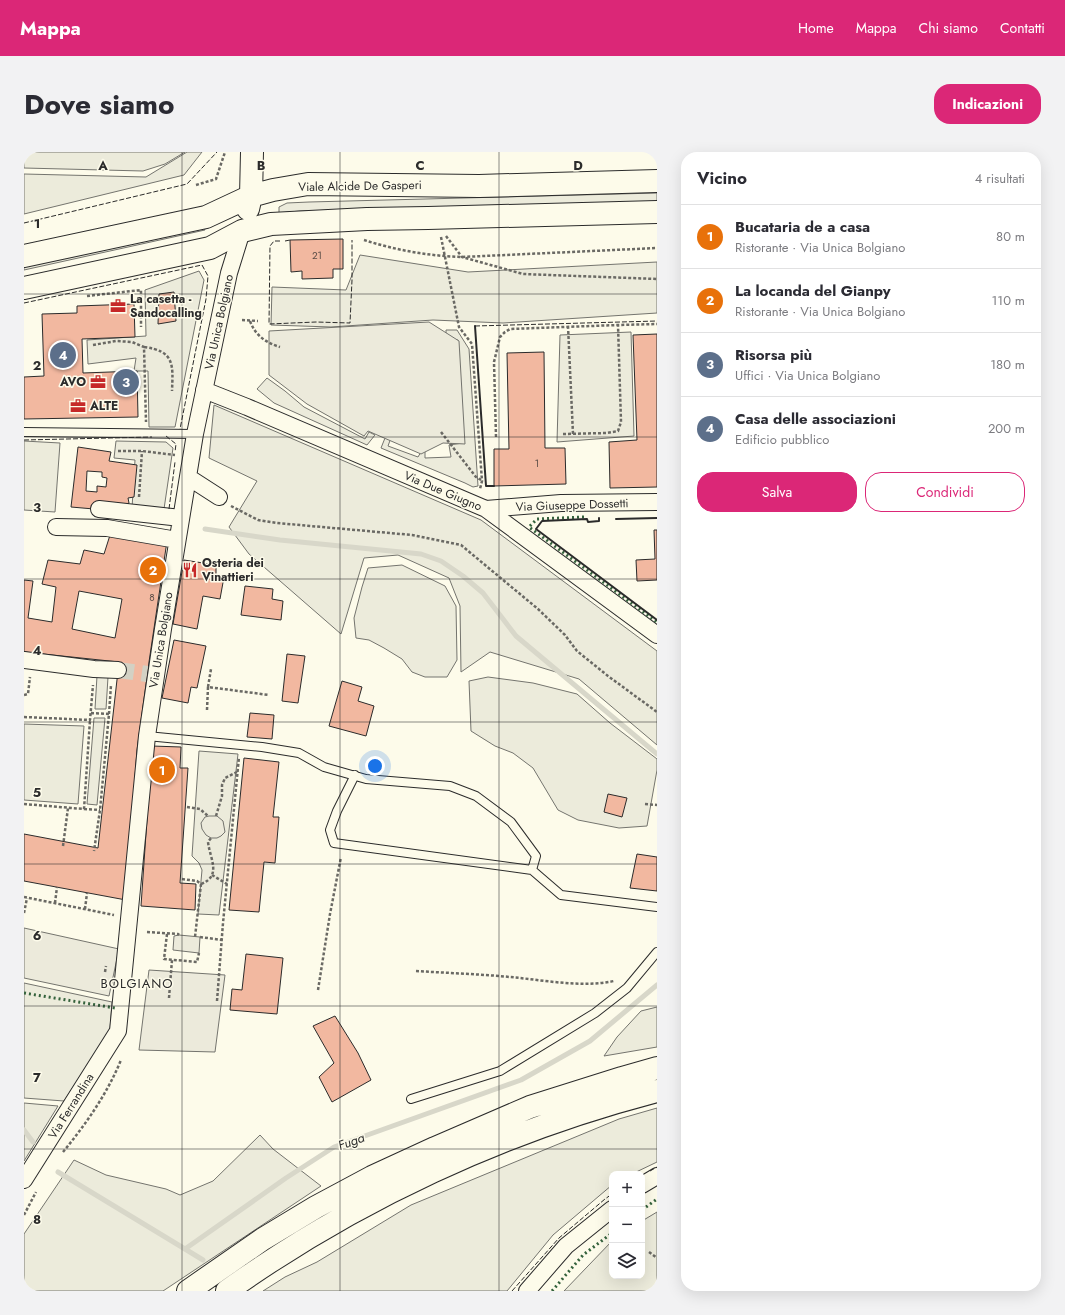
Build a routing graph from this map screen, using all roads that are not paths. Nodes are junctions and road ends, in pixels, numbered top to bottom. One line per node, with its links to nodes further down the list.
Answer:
1 (252, 152): 3 (street)
2 (657, 181): 3 (street, Viale Alcide De Gasperi)
3 (251, 196): 5 (street); 6 (street, Viale Alcide De Gasperi)
4 (657, 212): 5 (street)
5 (242, 231): 7 (street); 8 (street, Via Unica Bolgiano)
6 (24, 256)
7 (24, 288)
8 (204, 390): 10 (street, Via Unica Bolgiano); 15 (street, Via Due Giugno)
9 (24, 432): 10 (lane)
10 (195, 434): 11 (street, Via Unica Bolgiano)
11 (188, 477): 12 (street); 16 (street, Via Unica Bolgiano)
12 (219, 497)
13 (657, 502): 15 (street, Via Giuseppe Dossetti)
14 (99, 509): 16 (street)
15 (486, 509): 19 (street, Via Due Giugno)
16 (181, 518): 18 (street, Via Unica Bolgiano)
17 (56, 527): 18 (street)
18 (177, 540): 22 (street, Via Unica Bolgiano)
19 (657, 635)
20 (28, 661): 21 (street)
21 (115, 670)
22 (147, 736): 23 (lane); 27 (street, Via Unica Bolgiano)
23 (355, 776): 24 (lane); 24 (lane)
24 (532, 870): 25 (lane)
25 (657, 907)
26 (657, 952): 30 (lane)
27 (118, 1031): 32 (street, Via Ferrandina)
28 (657, 1068): 35 (street)
29 (657, 1091): 36 (street)
30 (411, 1099)
31 (657, 1176): 33 (street)
32 (24, 1180)
33 (645, 1182)
34 (609, 1211): 37 (street)
35 (188, 1291)
36 (227, 1291)
37 (527, 1291)

